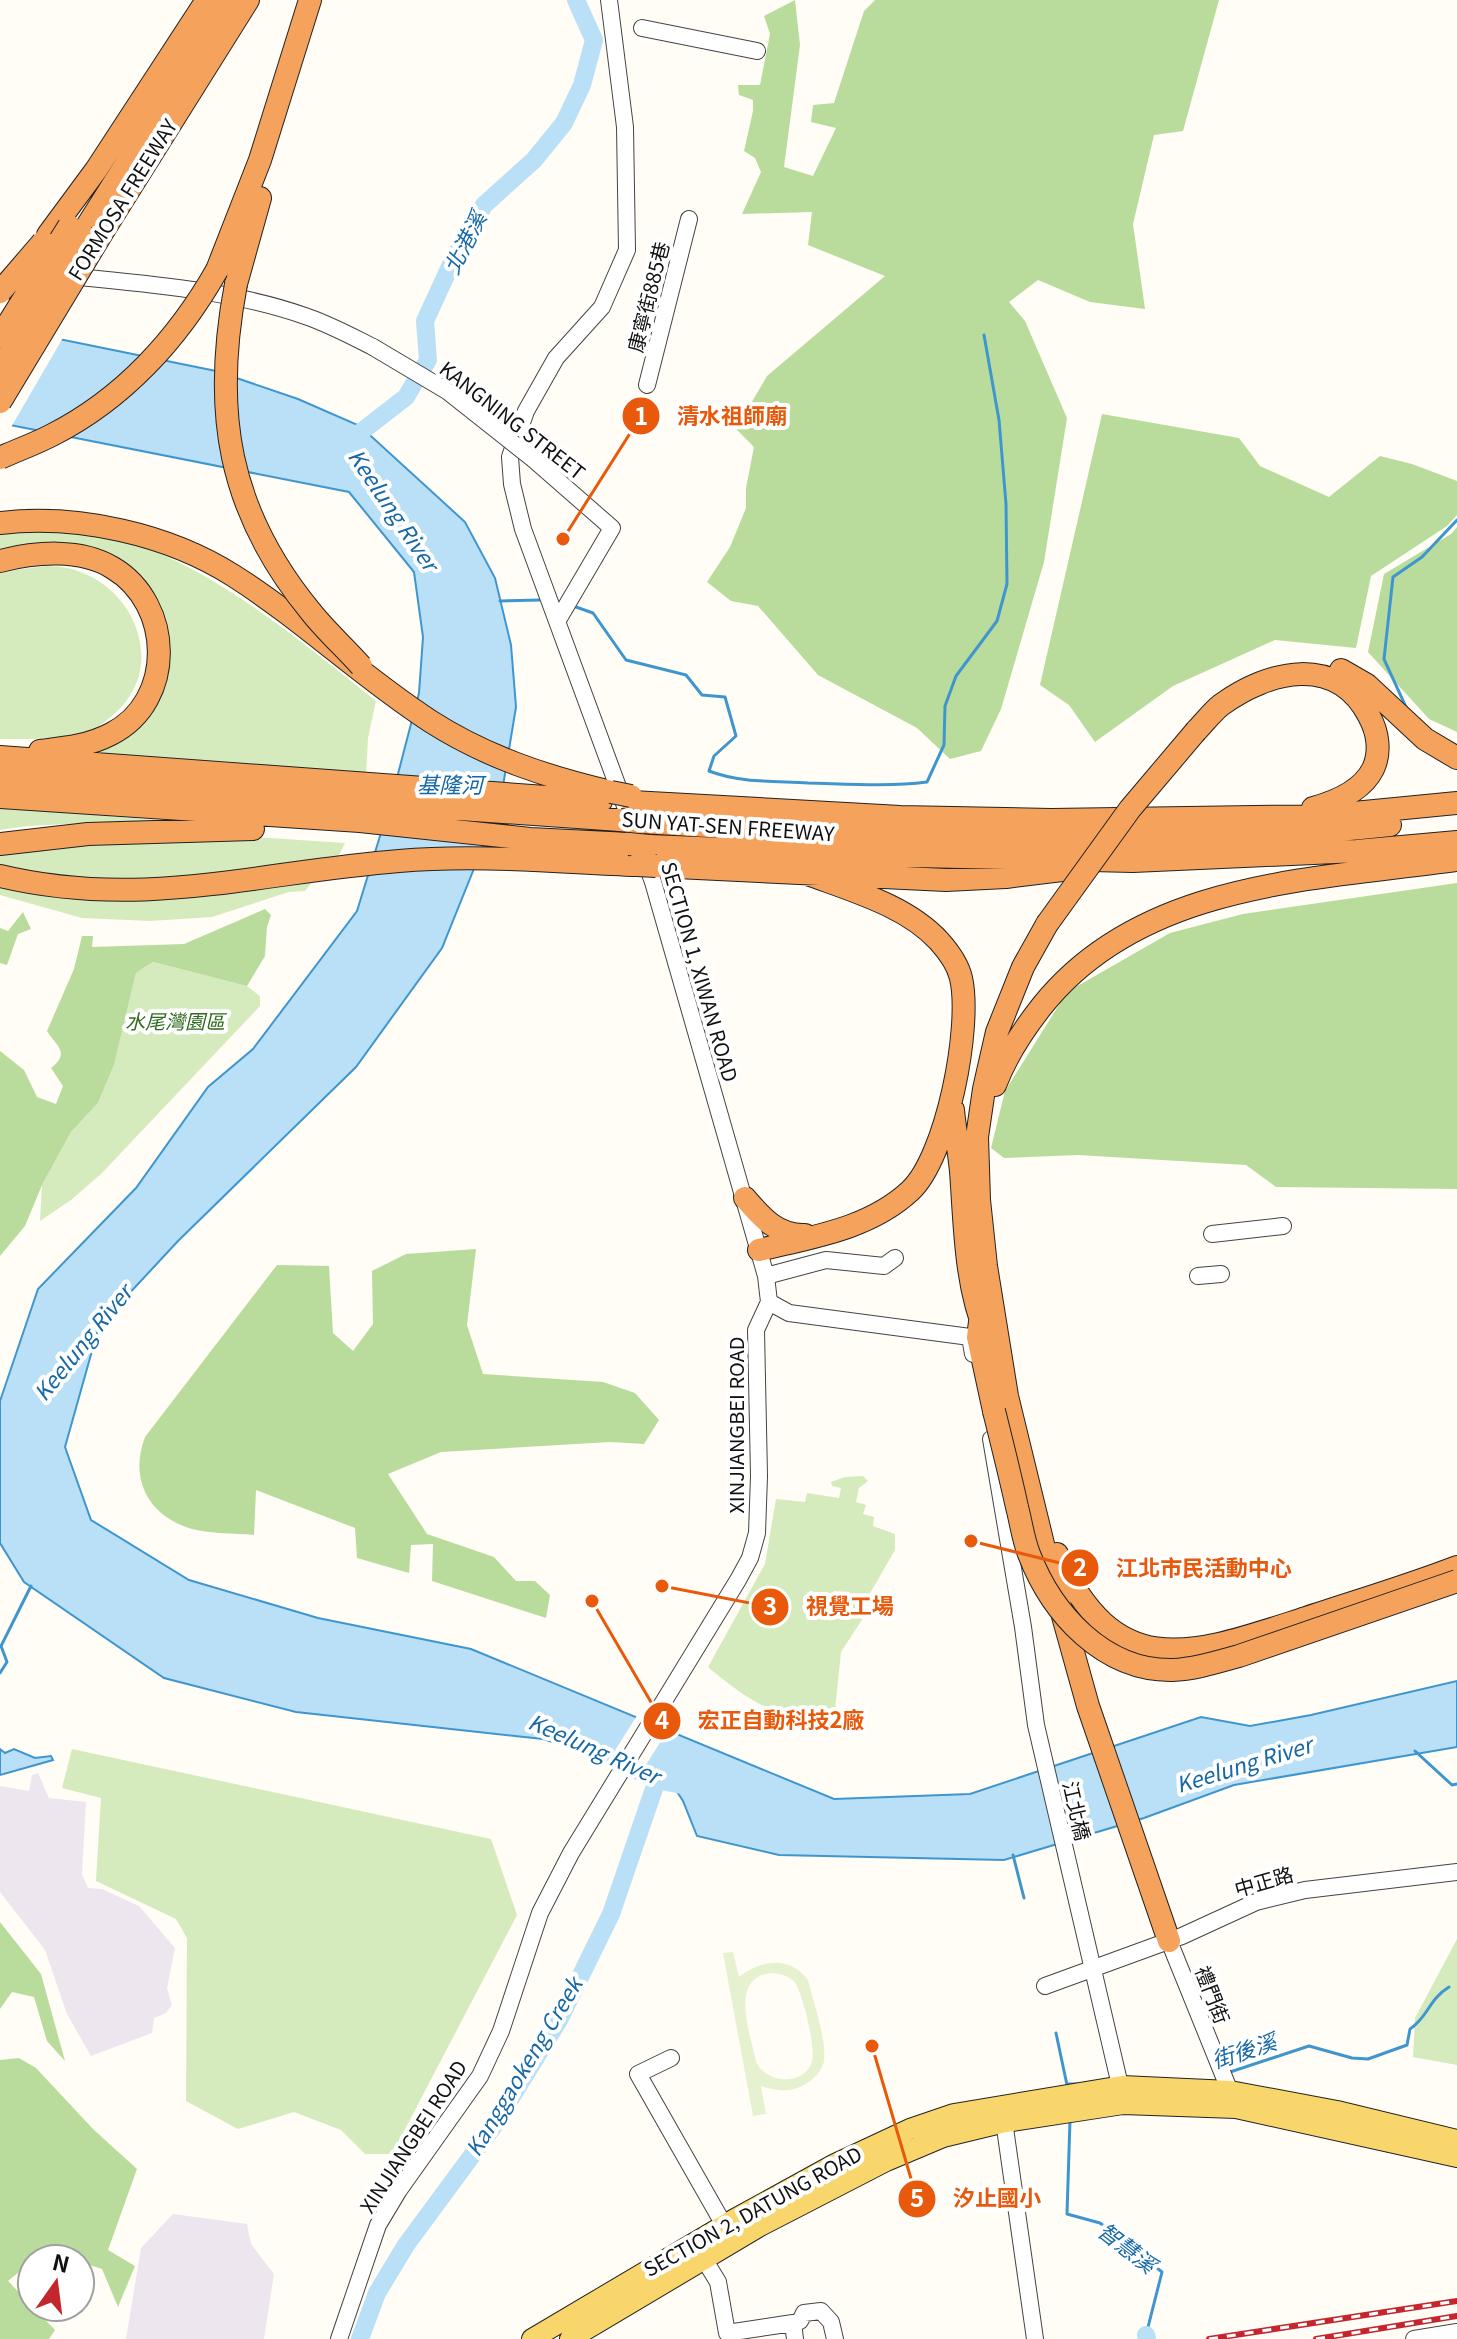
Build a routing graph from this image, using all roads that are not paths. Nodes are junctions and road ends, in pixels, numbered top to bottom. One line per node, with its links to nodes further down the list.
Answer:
1 (207, 0): 10 (highway)
2 (230, 0): 10 (highway, FORMOSA FREEWAY)
3 (248, 0): 10 (highway, FORMOSA FREEWAY)
4 (310, 0): 8 (highway)
5 (609, 0): 20 (street, SECTION 1, XIWAN ROAD)
6 (642, 28): 7 (street)
7 (757, 51)
8 (287, 76): 17 (highway, bridge); 21 (highway, bridge)
9 (689, 219): 15 (street, 康寧街885巷)
10 (75, 232): 12 (highway, bridge); 13 (highway, bridge); 14 (highway, FORMOSA FREEWAY, bridge); 16 (highway, FORMOSA FREEWAY, bridge)
11 (5, 270): 20 (street, KANGNING STREET, bridge)
12 (0, 292)
13 (0, 337)
14 (0, 370)
15 (647, 385)
16 (0, 402)
17 (0, 458)
18 (0, 523): 21 (highway)
19 (0, 561): 23 (highway)
20 (558, 620): 41 (street, SECTION 1, XIWAN ROAD)
21 (383, 688): 28 (highway)
22 (1190, 729): 24 (highway); 30 (highway); 40 (highway, bridge)
23 (0, 755): 29 (highway)
24 (1457, 758)
25 (0, 777): 29 (highway)
26 (0, 797): 29 (highway)
27 (1457, 803): 30 (highway)
28 (625, 806): 29 (highway); 30 (highway); 31 (highway, SUN YAT-SEN FREEWAY)
29 (364, 810): 33 (highway); 34 (highway, SUN YAT-SEN FREEWAY)
30 (1261, 816)
31 (1457, 817)
32 (1457, 842): 36 (highway, SUN YAT-SEN FREEWAY)
33 (0, 844)
34 (643, 855): 36 (highway, SUN YAT-SEN FREEWAY); 37 (highway); 38 (highway)
35 (1457, 860): 40 (highway)
36 (1133, 861): 37 (highway)
37 (805, 873): 39 (highway)
38 (0, 876)
39 (953, 1095): 40 (highway); 43 (highway)
40 (970, 1166): 51 (highway); 51 (highway)
41 (745, 1198): 43 (highway); 45 (street, SECTION 1, XIWAN ROAD)
42 (1283, 1226): 44 (street)
43 (823, 1234): 45 (highway)
44 (1212, 1234)
45 (759, 1250): 48 (street, SECTION 1, XIWAN ROAD)
46 (895, 1258): 48 (street)
47 (1221, 1274): 49 (street)
48 (766, 1276): 50 (street, SECTION 1, XIWAN ROAD)
49 (1198, 1276)
50 (769, 1302): 57 (street, 江北橋); 72 (street, XINJIANGBEI ROAD)
51 (1000, 1404): 52 (highway); 54 (highway, bridge)
52 (1033, 1500): 53 (highway); 56 (highway)
53 (1457, 1567)
54 (1457, 1581)
55 (1457, 1872): 56 (street, 中正路)
56 (1169, 1941): 57 (street, 中正路); 60 (street, 禮門街)
57 (1094, 1970): 58 (street, 中正路); 61 (street)
58 (1045, 1986)
59 (671, 2058): 67 (street)
60 (1228, 2087): 61 (main road, SECTION 2, DATUNG ROAD); 64 (main road, SECTION 2, DATUNG ROAD)
61 (1117, 2089): 62 (main road, SECTION 2, DATUNG ROAD); 62 (main road, SECTION 2, DATUNG ROAD)
62 (1031, 2109): 63 (main road, SECTION 2, DATUNG ROAD)
63 (1002, 2113): 67 (main road, SECTION 2, DATUNG ROAD); 76 (street)
64 (1414, 2138): 65 (main road, SECTION 2, DATUNG ROAD); 66 (main road, SECTION 2, DATUNG ROAD)
65 (1457, 2140)
66 (1457, 2157)
67 (735, 2227): 68 (main road, SECTION 2, DATUNG ROAD); 73 (main road, SECTION 2, DATUNG ROAD)
68 (704, 2259): 71 (street); 74 (main road, SECTION 2, DATUNG ROAD)
69 (794, 2331): 71 (street); 75 (street)
70 (1457, 2332): 77 (street)
71 (728, 2336)
72 (339, 2339)
73 (532, 2339)
74 (570, 2339)
75 (835, 2339)
76 (1035, 2339)
77 (1414, 2339)

